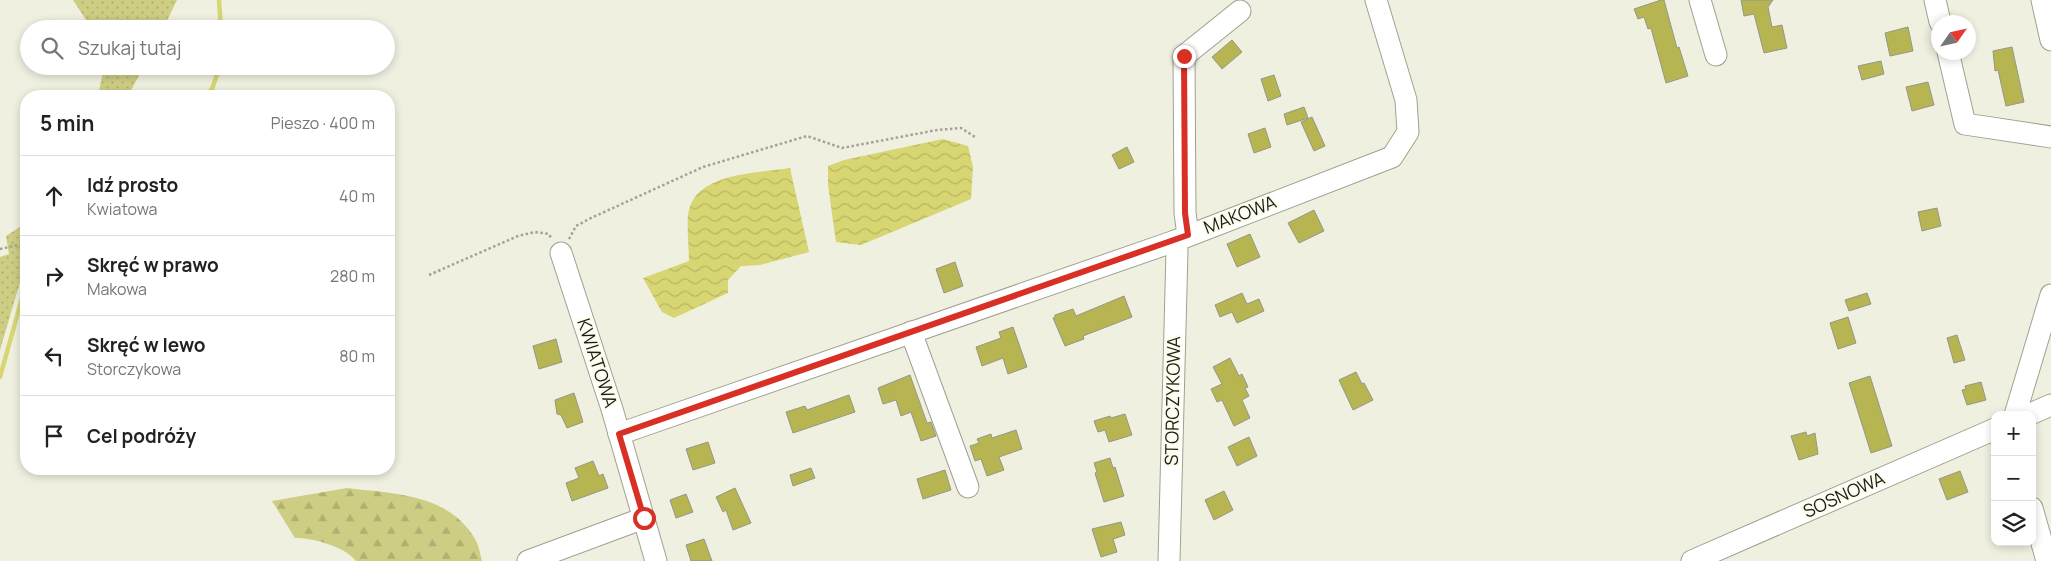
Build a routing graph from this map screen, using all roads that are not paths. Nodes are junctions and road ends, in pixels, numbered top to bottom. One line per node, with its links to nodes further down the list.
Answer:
1 (1376, 0): 11 (street, MAKOWA)
2 (1700, 0): 8 (street)
3 (1934, 0): 6 (street)
4 (2042, 0): 7 (street)
5 (1240, 11): 11 (street, STORCZYKOWA)
6 (1938, 15)
7 (2051, 40)
8 (1716, 55)
9 (1950, 60): 10 (street)
10 (2051, 137)
11 (1182, 238): 14 (street, MAKOWA); 25 (street, STORCZYKOWA)
12 (561, 253): 19 (street, KWIATOWA)
13 (2051, 295): 16 (street)
14 (911, 332): 19 (street, MAKOWA); 20 (street)
15 (2051, 405): 17 (street)
16 (2016, 411)
17 (2036, 412)
18 (1991, 431): 26 (street, SOSNOWA)
19 (619, 434): 21 (street, KWIATOWA)
20 (968, 487)
21 (644, 518): 23 (street); 24 (street, KWIATOWA)
22 (2036, 522): 27 (street)
23 (528, 561)
24 (656, 561)
25 (1169, 561)
26 (1692, 561)
27 (2047, 561)

